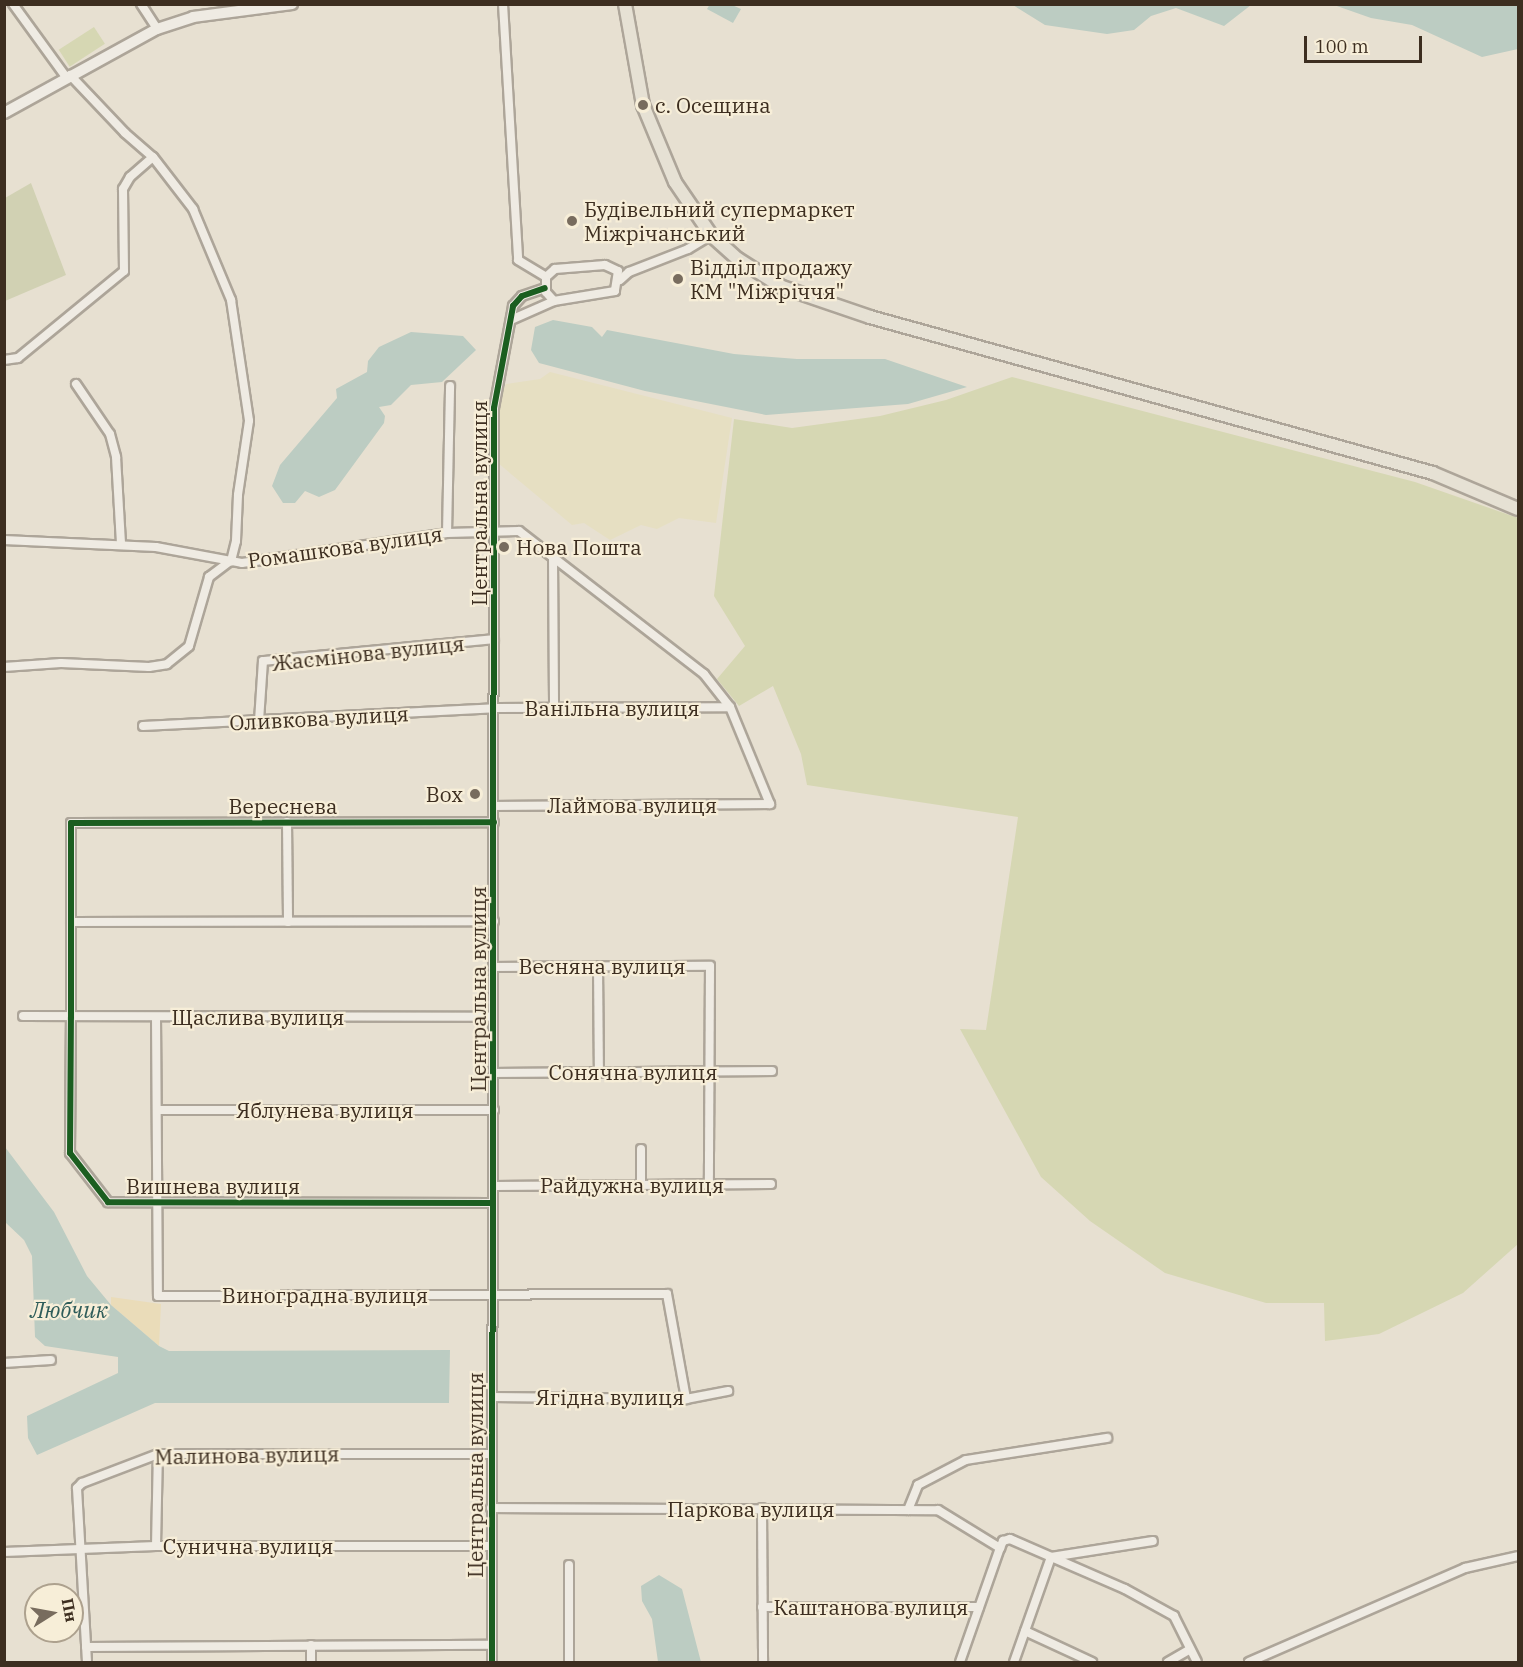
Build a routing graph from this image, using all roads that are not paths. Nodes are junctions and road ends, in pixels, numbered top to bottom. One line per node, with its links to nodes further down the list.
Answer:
1 (13, 4): 7 (street)
2 (141, 4): 6 (street)
3 (292, 4): 6 (street)
4 (503, 4): 12 (street)
5 (626, 4): 10 (main road)
6 (157, 29): 7 (street)
7 (68, 76): 8 (street); 9 (street)
8 (4, 113)
9 (153, 157): 16 (street); 25 (street)
10 (711, 235): 11 (street); 19 (main road)
11 (619, 276): 12 (street); 14 (street)
12 (546, 277): 13 (street)
13 (545, 288): 14 (street); 15 (street, Центральна вулиця)
14 (554, 301): 15 (street)
15 (513, 319): 20 (street, Центральна вулиця)
16 (4, 360)
17 (76, 384): 23 (street)
18 (450, 386): 21 (street)
19 (1518, 508)
20 (495, 529): 21 (street, Ромашкова вулиця); 24 (street, Ромашкова вулиця); 26 (street, Центральна вулиця)
21 (447, 533): 25 (street, Ромашкова вулиця)
22 (4, 540): 23 (street, Ромашкова вулиця)
23 (121, 544): 25 (street, Ромашкова вулиця)
24 (553, 558): 28 (street, Ромашкова вулиця); 30 (street)
25 (231, 561): 27 (street)
26 (495, 639): 29 (street, Центральна вулиця); 31 (street, Жасмінова вулиця)
27 (4, 668)
28 (730, 707): 30 (street, Ванільна вулиця); 33 (street, Ромашкова вулиця)
29 (495, 708): 30 (street, Ванільна вулиця); 31 (street, Оливкова вулиця); 34 (street, Центральна вулиця)
30 (554, 708)
31 (259, 721): 32 (street, Оливкова вулиця)
32 (143, 726)
33 (770, 804): 34 (street, Лаймова вулиця)
34 (494, 806): 36 (street, Центральна вулиця)
35 (287, 822): 36 (street, Вереснева); 37 (street, Вереснева); 40 (street)
36 (494, 822): 38 (street, Центральна вулиця)
37 (71, 823): 39 (street, Вишнева вулиця)
38 (494, 921): 40 (street); 42 (street, Центральна вулиця)
39 (71, 922): 40 (street); 44 (street, Вишнева вулиця)
40 (288, 922)
41 (598, 966): 42 (street, Весняна вулиця); 48 (street, Весняна вулиця); 50 (street)
42 (494, 967): 46 (street, Центральна вулиця)
43 (23, 1016): 44 (street, Щаслива вулиця)
44 (70, 1017): 45 (street, Щаслива вулиця); 58 (street, Вишнева вулиця)
45 (156, 1017): 46 (street, Щаслива вулиця); 51 (street)
46 (494, 1017): 49 (street, Центральна вулиця)
47 (772, 1071): 48 (street, Сонячна вулиця)
48 (709, 1072): 50 (street, Сонячна вулиця); 56 (street)
49 (494, 1073): 50 (street, Сонячна вулиця); 52 (street, Центральна вулиця)
50 (598, 1073)
51 (157, 1110): 52 (street, Яблунева вулиця); 58 (street)
52 (494, 1110): 57 (street, Центральна вулиця)
53 (641, 1149): 55 (street)
54 (771, 1184): 56 (street, Райдужна вулиця)
55 (641, 1185): 56 (street, Райдужна вулиця); 57 (street, Райдужна вулиця)
56 (709, 1185)
57 (494, 1186): 59 (street, Центральна вулиця)
58 (157, 1203): 59 (street, Вишнева вулиця); 60 (street, Виноградна вулиця)
59 (493, 1203): 60 (street, Центральна вулиця)
60 (493, 1294): 64 (street, Центральна вулиця); 65 (street, Виноградна вулиця)
61 (51, 1360): 62 (street)
62 (4, 1363)
63 (728, 1391): 65 (street, Ягідна вулиця)
64 (492, 1397): 65 (street, Ягідна вулиця); 68 (street, Центральна вулиця)
65 (686, 1399)
66 (1107, 1438): 71 (street)
67 (158, 1454): 68 (street, Малинова вулиця); 73 (street); 76 (street, Малинова вулиця)
68 (492, 1454): 69 (street, Центральна вулиця)
69 (491, 1508): 70 (street, Паркова вулиця); 74 (street, Центральна вулиця)
70 (762, 1508): 71 (street, Паркова вулиця); 81 (street)
71 (908, 1510): 75 (street, Паркова вулиця)
72 (1153, 1540): 79 (street)
73 (156, 1546): 74 (street, Сунична вулиця); 76 (street, Сунична вулиця)
74 (491, 1546): 84 (street, Центральна вулиця)
75 (1000, 1548): 79 (street); 82 (street)
76 (82, 1549): 77 (street, Сунична вулиця); 86 (street, Малинова вулиця)
77 (4, 1552)
78 (1518, 1556): 98 (street)
79 (1052, 1557): 83 (street); 87 (street)
80 (569, 1565): 91 (street)
81 (762, 1607): 82 (street, Каштанова вулиця); 92 (street)
82 (979, 1607): 93 (street)
83 (1025, 1630): 94 (street); 95 (street)
84 (492, 1645): 85 (street); 90 (street, Центральна вулиця)
85 (311, 1646): 86 (street); 89 (street)
86 (86, 1647): 88 (street, Малинова вулиця)
87 (1189, 1650): 96 (street); 97 (street)
88 (87, 1662)
89 (311, 1662)
90 (492, 1662)
91 (569, 1662)
92 (763, 1662)
93 (960, 1662)
94 (1014, 1662)
95 (1092, 1662)
96 (1167, 1662)
97 (1197, 1662)
98 (1249, 1662)

